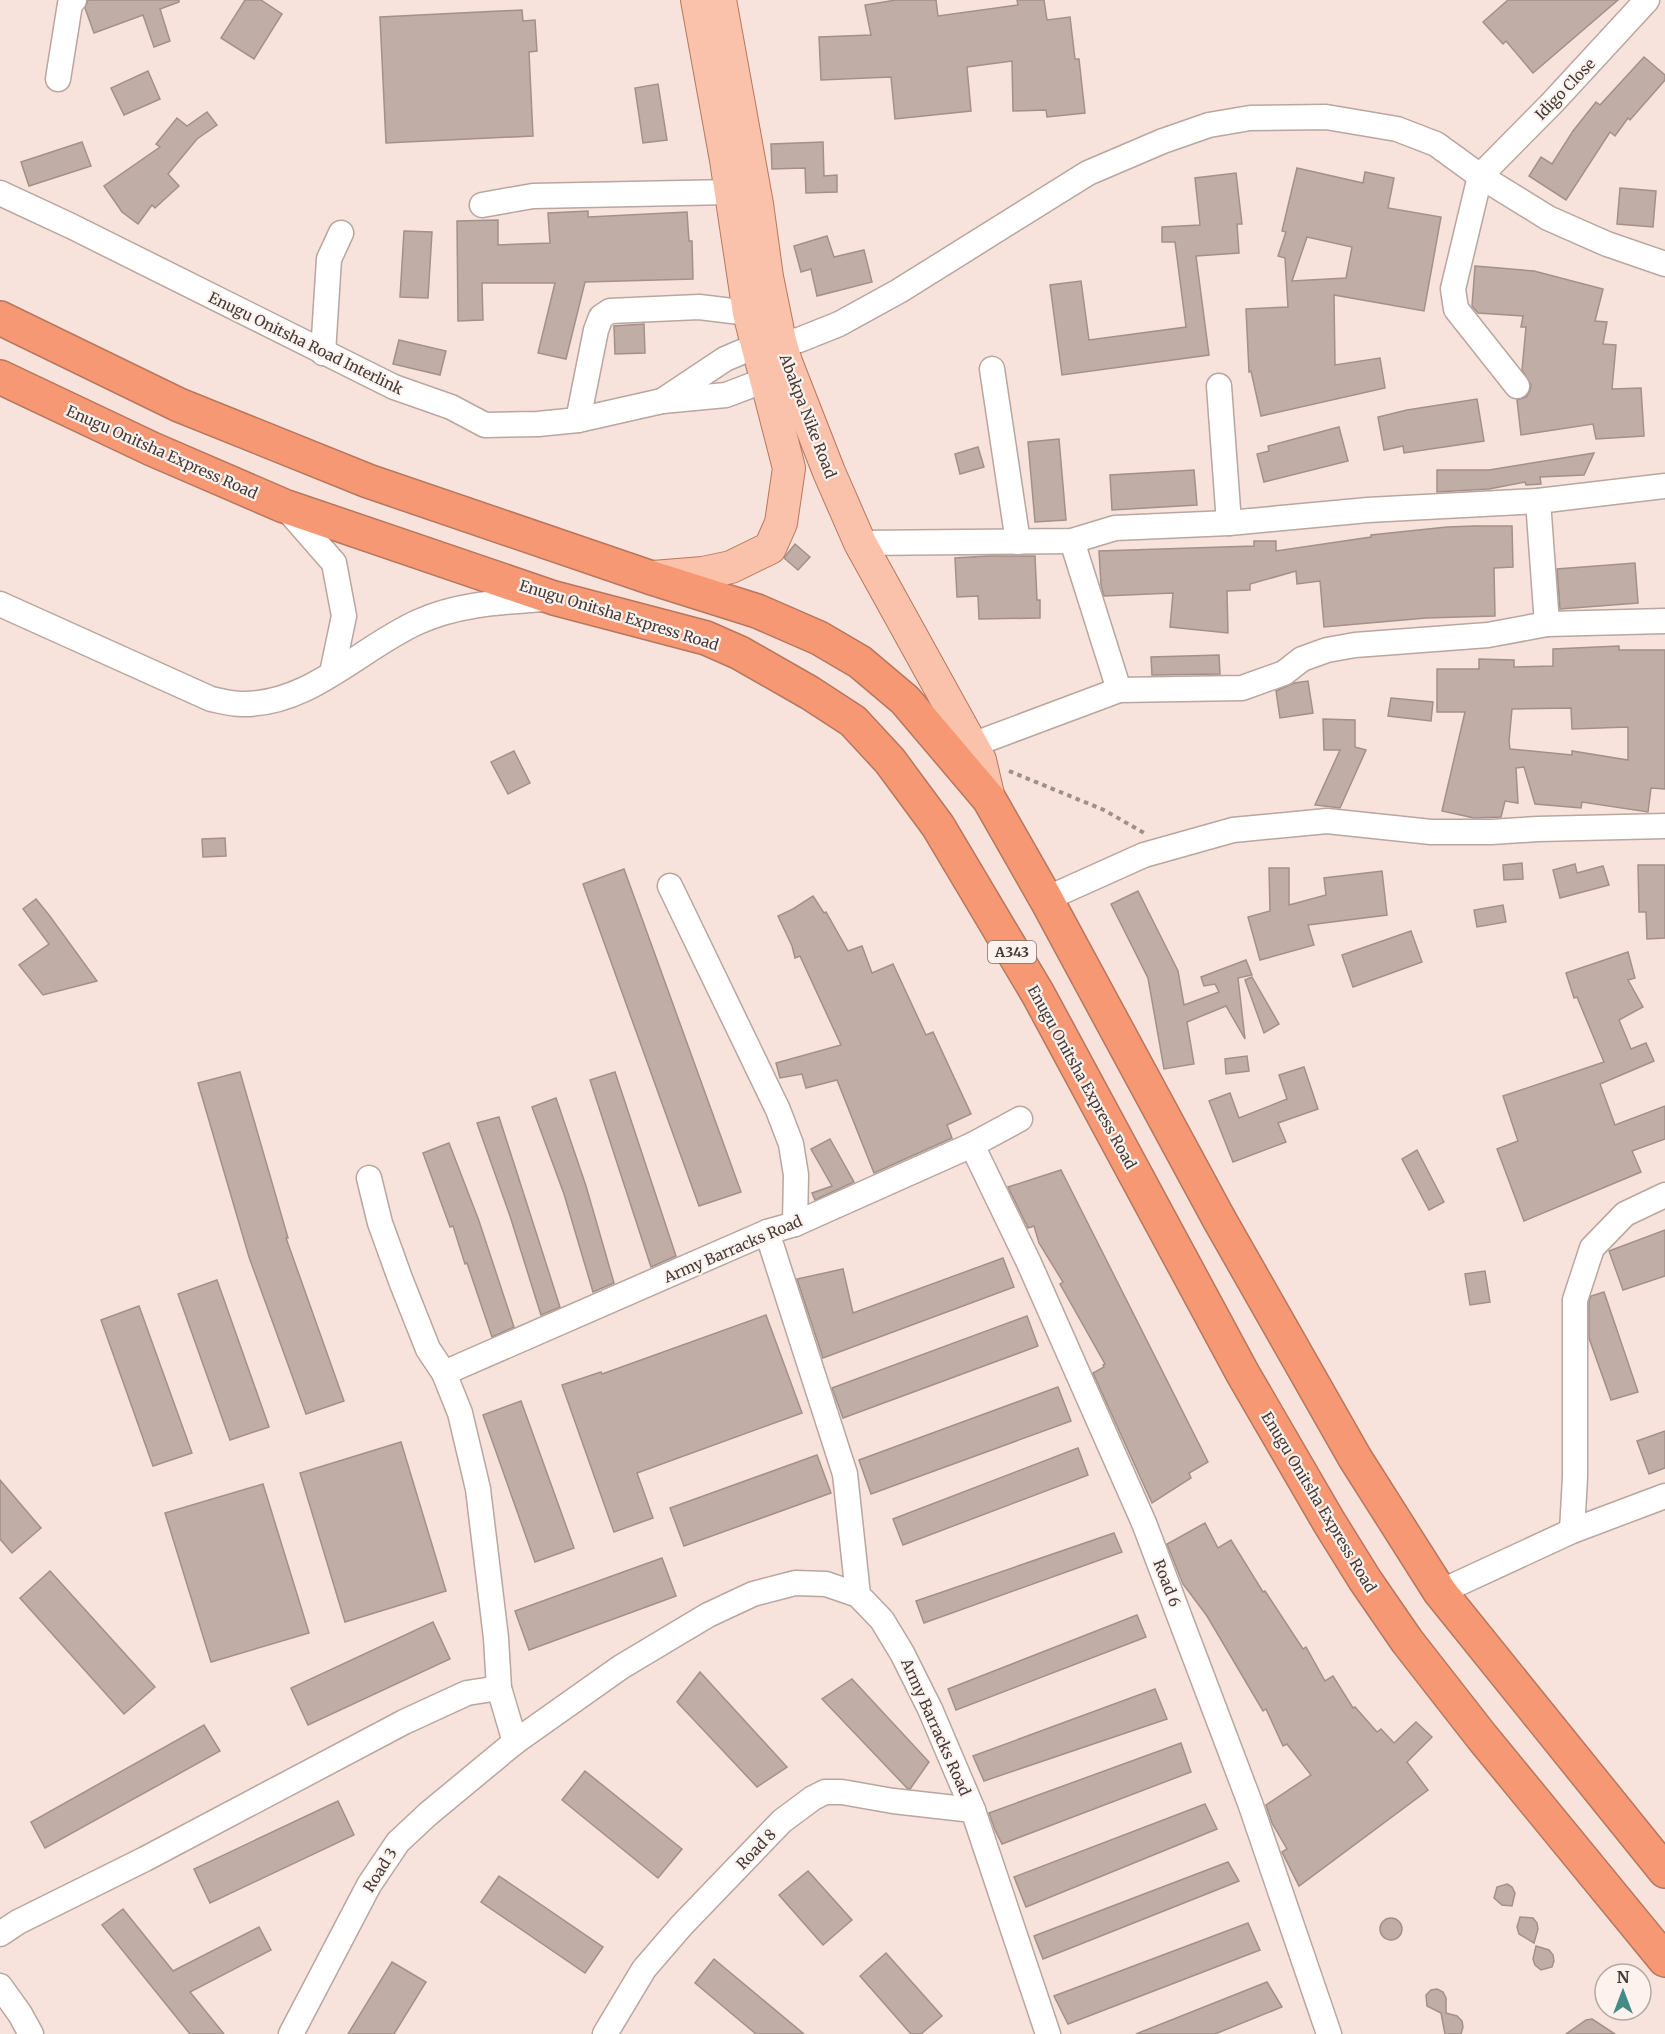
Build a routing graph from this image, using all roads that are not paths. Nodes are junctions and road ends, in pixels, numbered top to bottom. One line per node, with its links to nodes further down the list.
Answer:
1 (74, 0): 5 (street)
2 (697, 0): 7 (main road, Abakpa Nike Road)
3 (720, 0): 15 (main road, Abakpa Nike Road)
4 (1647, 0): 6 (street, Idigo Close)
5 (58, 79)
6 (1480, 176): 11 (street); 15 (street); 19 (street)
7 (731, 192): 9 (street); 12 (main road, Abakpa Nike Road)
8 (0, 193): 14 (street, Enugu Onitsha Road Interlink)
9 (482, 205)
10 (341, 233): 14 (street)
11 (1665, 264)
12 (749, 313): 15 (main road, Abakpa Nike Road); 21 (street)
13 (0, 318): 29 (highway)
14 (323, 352): 21 (street, Enugu Onitsha Road Interlink)
15 (777, 362): 20 (street, Enugu Onitsha Road Interlink); 20 (street, Enugu Onitsha Road Interlink); 28 (main road, Abakpa Nike Road); 29 (main road)
16 (992, 369): 27 (street)
17 (0, 377): 24 (highway, Enugu Onitsha Express Road / A343)
18 (1219, 386): 25 (street)
19 (1517, 386)
20 (662, 401): 21 (street, Enugu Onitsha Road Interlink)
21 (578, 420)
22 (1665, 486): 23 (street)
23 (1538, 501): 25 (street); 33 (street)
24 (284, 506): 30 (highway, Enugu Onitsha Express Road / A343); 34 (street)
25 (1229, 523): 26 (street)
26 (1072, 541): 27 (street); 35 (street)
27 (1018, 542): 28 (street)
28 (860, 543): 36 (main road, Abakpa Nike Road)
29 (649, 577): 37 (highway)
30 (554, 598): 34 (street); 57 (highway, Enugu Onitsha Express Road / A343)
31 (0, 604): 34 (street)
32 (1665, 621): 33 (street)
33 (1547, 624): 35 (street)
34 (332, 673)
35 (1119, 690): 36 (street)
36 (976, 752): 37 (main road, Abakpa Nike Road)
37 (989, 799): 40 (highway)
38 (1665, 826): 40 (street)
39 (670, 885): 45 (street)
40 (1046, 899): 50 (highway)
41 (1020, 1119): 42 (street, Army Barracks Road)
42 (972, 1145): 45 (street, Army Barracks Road); 63 (street, Road 6)
43 (369, 1178): 47 (street)
44 (1665, 1194): 49 (street)
45 (795, 1224): 46 (street, Army Barracks Road)
46 (767, 1232): 47 (street, Army Barracks Road); 51 (street)
47 (444, 1374): 52 (street)
48 (1665, 1496): 49 (street)
49 (1572, 1531): 50 (street)
50 (1440, 1592): 55 (highway)
51 (858, 1595): 53 (street, Army Barracks Road); 54 (street, Army Barracks Road)
52 (499, 1688): 53 (street); 56 (street)
53 (515, 1742): 60 (street, Road 3)
54 (973, 1810): 61 (street, Road 8); 62 (street, Army Barracks Road)
55 (1665, 1871)
56 (0, 1934)
57 (1665, 1960)
58 (0, 1986): 59 (street)
59 (31, 2034)
60 (291, 2034)
61 (605, 2034)
62 (1048, 2034)
63 (1329, 2034)

